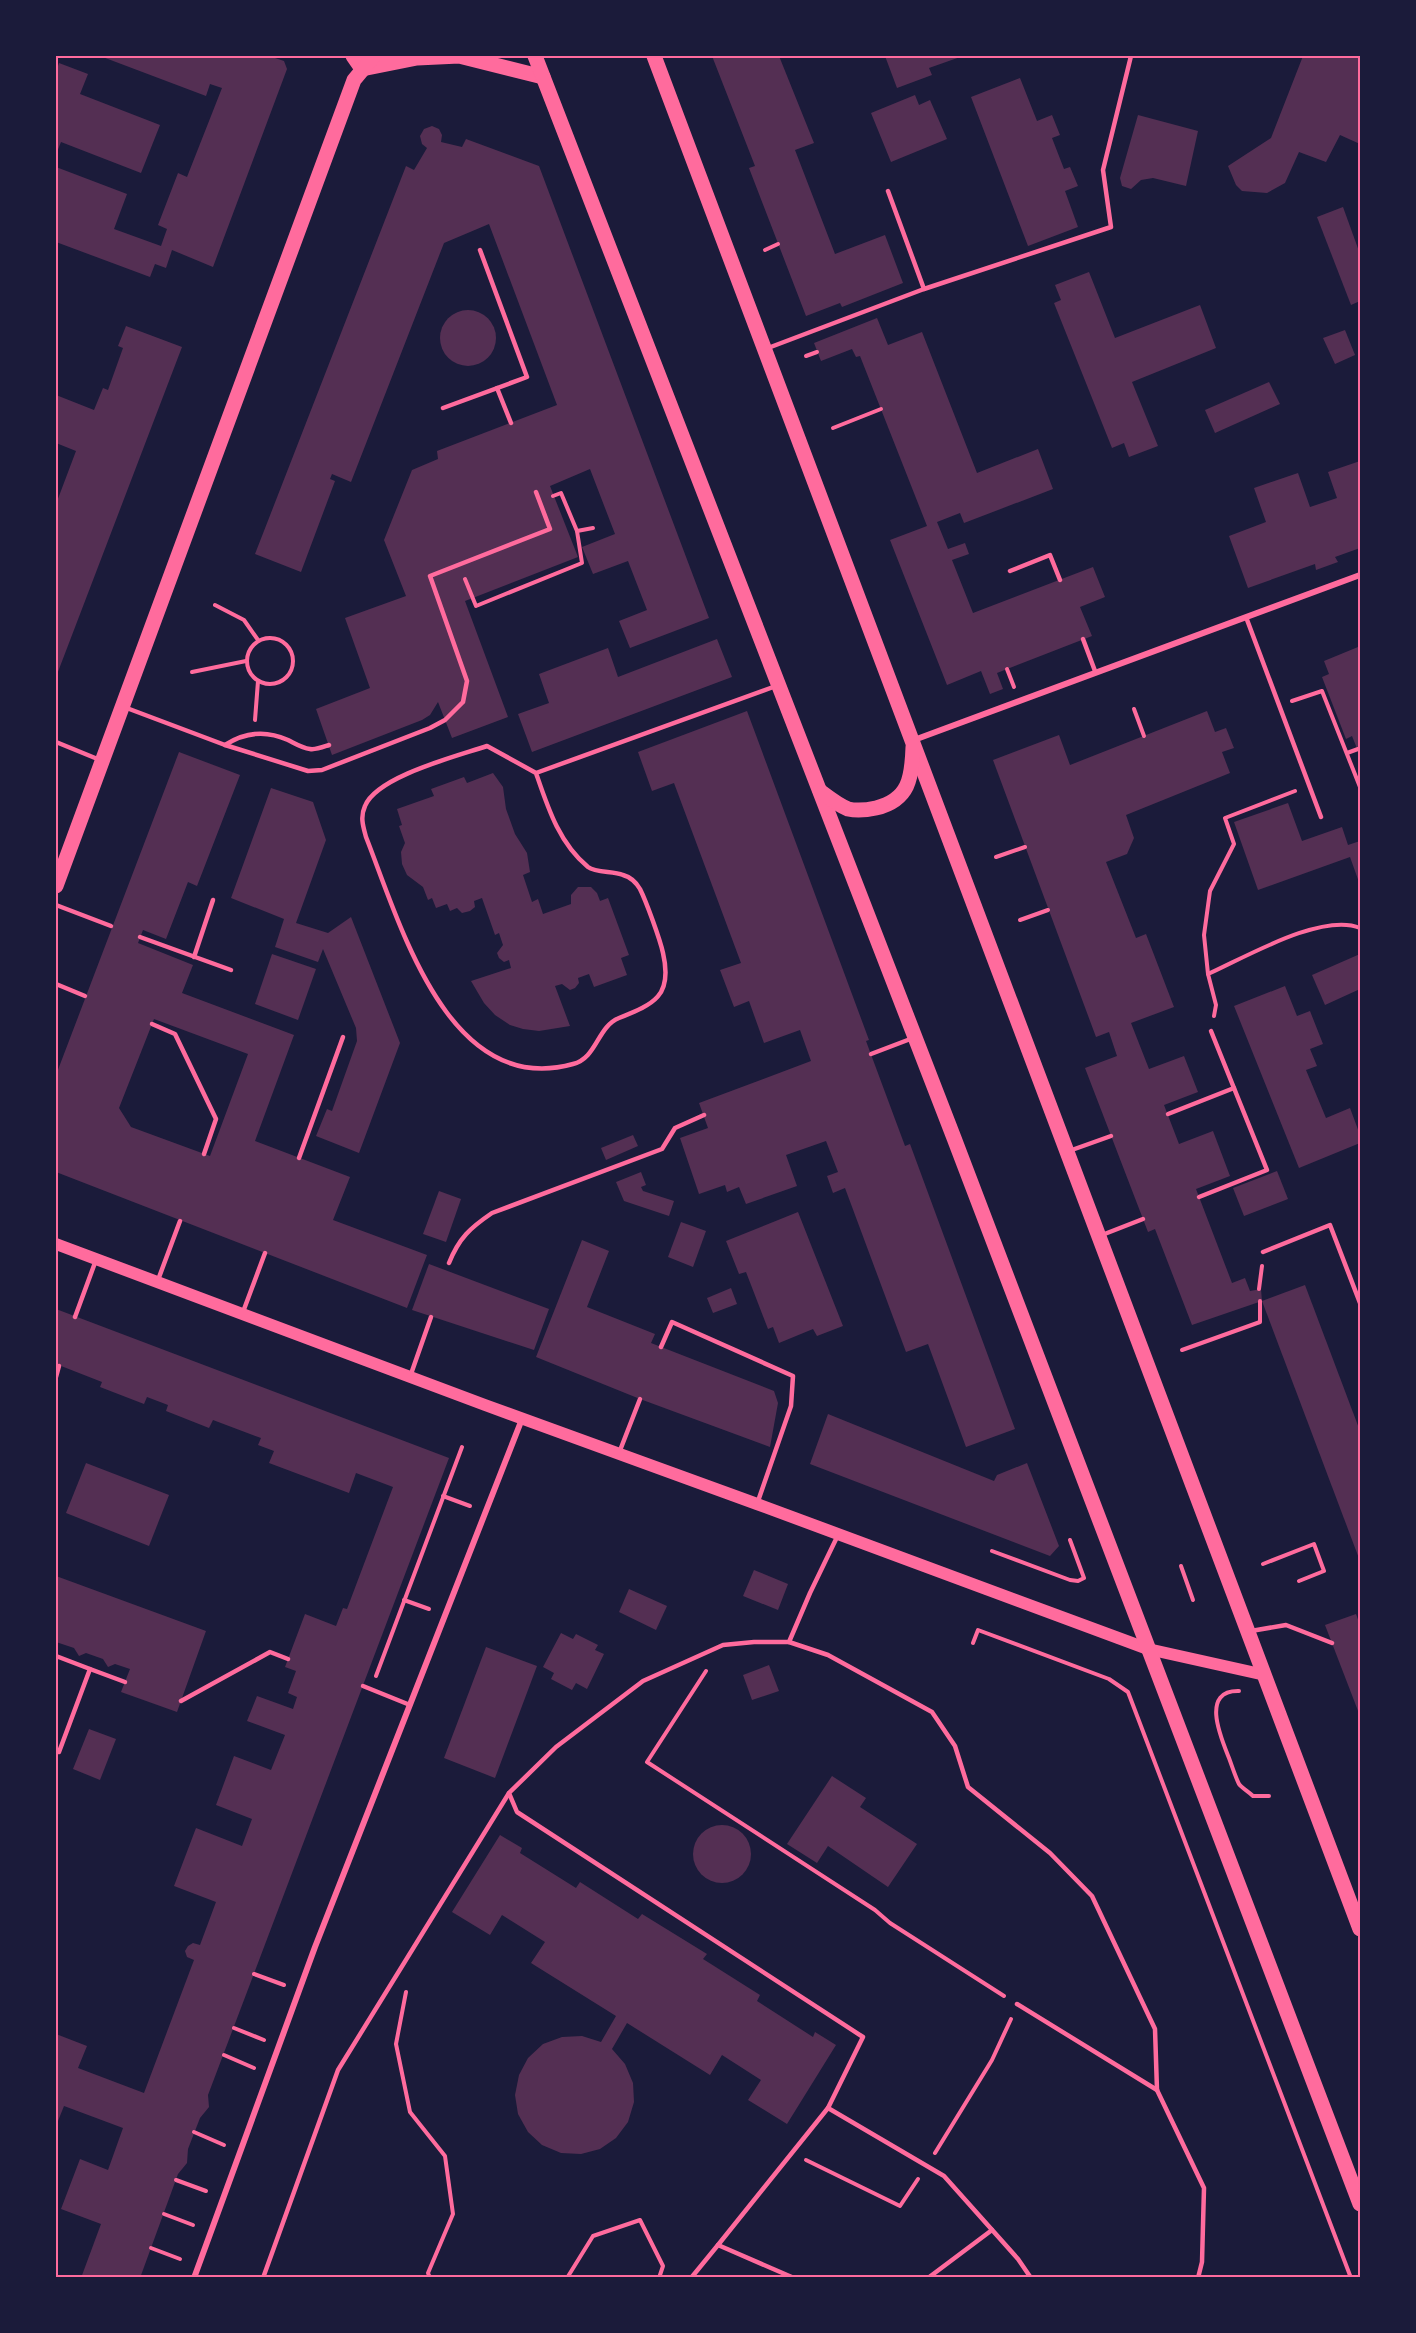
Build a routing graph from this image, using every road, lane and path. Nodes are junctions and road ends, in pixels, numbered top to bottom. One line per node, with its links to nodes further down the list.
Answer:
1 (353, 56): 6 (main road)
2 (374, 56): 6 (main road)
3 (535, 56): 7 (main road)
4 (654, 56): 13 (main road)
5 (1131, 56): 12 (lane)
6 (362, 69): 7 (main road); 39 (main road)
7 (543, 77): 37 (main road)
8 (888, 191): 12 (lane)
9 (778, 244): 11 (path)
10 (480, 250): 16 (lane)
11 (765, 250)
12 (924, 289): 13 (lane)
13 (765, 349): 43 (main road)
14 (817, 352): 15 (path)
15 (806, 356)
16 (497, 388): 17 (lane); 19 (lane)
17 (443, 408)
18 (881, 410): 20 (path)
19 (511, 423)
20 (833, 428)
21 (536, 492): 46 (lane)
22 (561, 493): 24 (path)
23 (592, 528): 24 (path)
24 (577, 531): 27 (path)
25 (1010, 571): 28 (lane)
26 (1360, 575): 30 (street)
27 (463, 576)
28 (1060, 580)
29 (215, 605): 32 (path)
30 (1246, 617): 34 (street); 51 (lane)
31 (1083, 639): 34 (lane)
32 (258, 640): 33 (path); 36 (path)
33 (246, 661): 35 (path); 36 (path)
34 (1095, 671): 43 (street)
35 (192, 672)
36 (258, 681): 41 (path)
37 (779, 686): 50 (lane); 53 (main road)
38 (1289, 694): 48 (path)
39 (122, 706): 46 (lane); 49 (main road)
40 (1134, 709): 42 (path)
41 (254, 733): 45 (lane); 46 (lane)
42 (1144, 736)
43 (913, 741): 53 (main road); 79 (main road)
44 (56, 742): 49 (lane)
45 (329, 745)
46 (225, 746)
47 (1358, 749): 48 (path)
48 (1347, 753): 52 (path)
49 (102, 761): 57 (main road)
50 (536, 773): 50 (lane)
51 (1310, 786): 54 (lane); 67 (path)
52 (1360, 787)
53 (820, 791): 73 (main road)
54 (1321, 817)
55 (1025, 847): 56 (path)
56 (996, 857)
57 (56, 886)
58 (213, 900): 65 (lane)
59 (56, 904): 62 (lane)
60 (1048, 910): 61 (path)
61 (1020, 920)
62 (111, 926)
63 (1360, 928): 67 (path)
64 (140, 937): 65 (lane)
65 (194, 957): 66 (lane)
66 (231, 970)
67 (1208, 974): 71 (path)
68 (56, 984): 69 (lane)
69 (85, 996)
70 (152, 1024): 80 (lane)
71 (1211, 1031): 75 (lane)
72 (343, 1037): 81 (lane)
73 (915, 1038): 74 (lane); 124 (main road)
74 (871, 1054)
75 (1233, 1088): 76 (lane); 82 (lane)
76 (1168, 1114)
77 (704, 1115): 90 (lane)
78 (1111, 1136): 79 (lane)
79 (1069, 1151): 85 (main road)
80 (204, 1154)
81 (299, 1158)
82 (1199, 1197)
83 (1143, 1218): 85 (lane)
84 (180, 1221): 91 (lane)
85 (1099, 1236): 119 (main road)
86 (56, 1244): 89 (main road)
87 (1263, 1252): 92 (path); 94 (lane)
88 (265, 1253): 95 (lane)
89 (96, 1260): 91 (main road); 96 (lane)
90 (449, 1263)
91 (157, 1283): 95 (main road)
92 (1259, 1289)
93 (1260, 1301): 99 (path)
94 (1360, 1304)
95 (242, 1315): 102 (main road)
96 (75, 1317)
97 (431, 1317): 102 (lane)
98 (661, 1347): 108 (lane)
99 (1182, 1350)
100 (59, 1366): 101 (lane)
101 (56, 1377)
102 (410, 1377): 104 (main road)
103 (639, 1399): 106 (lane)
104 (522, 1418): 106 (main road); 134 (street)
105 (462, 1447): 107 (path)
106 (619, 1453): 108 (main road)
107 (443, 1496): 109 (path); 116 (path)
108 (757, 1504): 110 (main road)
109 (470, 1506)
110 (838, 1535): 120 (lane); 124 (main road)
111 (1071, 1540): 112 (path)
112 (992, 1551)
113 (1263, 1564): 115 (path)
114 (1181, 1566): 117 (path)
115 (1299, 1581)
116 (404, 1600): 118 (path); 131 (path)
117 (1193, 1600)
118 (429, 1609)
119 (1248, 1631): 121 (lane); 128 (main road)
120 (789, 1642): 123 (lane); 147 (lane)
121 (1332, 1642)
122 (973, 1643): 175 (path)
123 (723, 1645): 136 (lane); 142 (path)
124 (1148, 1649): 128 (main road); 155 (main road)
125 (56, 1656): 127 (lane)
126 (288, 1659): 133 (lane)
127 (90, 1669): 129 (lane); 135 (lane)
128 (1265, 1675): 138 (main road)
129 (125, 1682)
130 (363, 1686): 131 (lane)
131 (371, 1689): 134 (lane)
132 (1247, 1693): 137 (path)
133 (181, 1701)
134 (411, 1705): 164 (street)
135 (56, 1751)
136 (509, 1793): 148 (lane); 163 (lane)
137 (1269, 1796)
138 (1360, 1929)
139 (254, 1974): 140 (path)
140 (285, 1985)
141 (407, 1988): 167 (path)
142 (1017, 2004): 147 (lane); 150 (path)
143 (234, 2028): 144 (path)
144 (264, 2040)
145 (224, 2055): 146 (path)
146 (254, 2068)
147 (1157, 2090): 174 (lane)
148 (828, 2108): 152 (lane); 159 (lane)
149 (194, 2132): 151 (path)
150 (948, 2133)
151 (225, 2145)
152 (792, 2153): 156 (path); 160 (lane)
153 (176, 2180): 154 (path)
154 (206, 2191)
155 (1360, 2204)
156 (900, 2206)
157 (164, 2214): 158 (path)
158 (193, 2225)
159 (992, 2230): 172 (lane); 173 (lane)
160 (718, 2245): 170 (lane); 171 (lane)
161 (151, 2248): 162 (path)
162 (180, 2259)
163 (266, 2270): 165 (lane); 166 (lane)
164 (194, 2277)
165 (262, 2277)
166 (267, 2277)
167 (430, 2277)
168 (567, 2277): 169 (path)
169 (659, 2277)
170 (691, 2277)
171 (794, 2277)
172 (928, 2277)
173 (1031, 2277)
174 (1198, 2277)
175 (1351, 2277)

